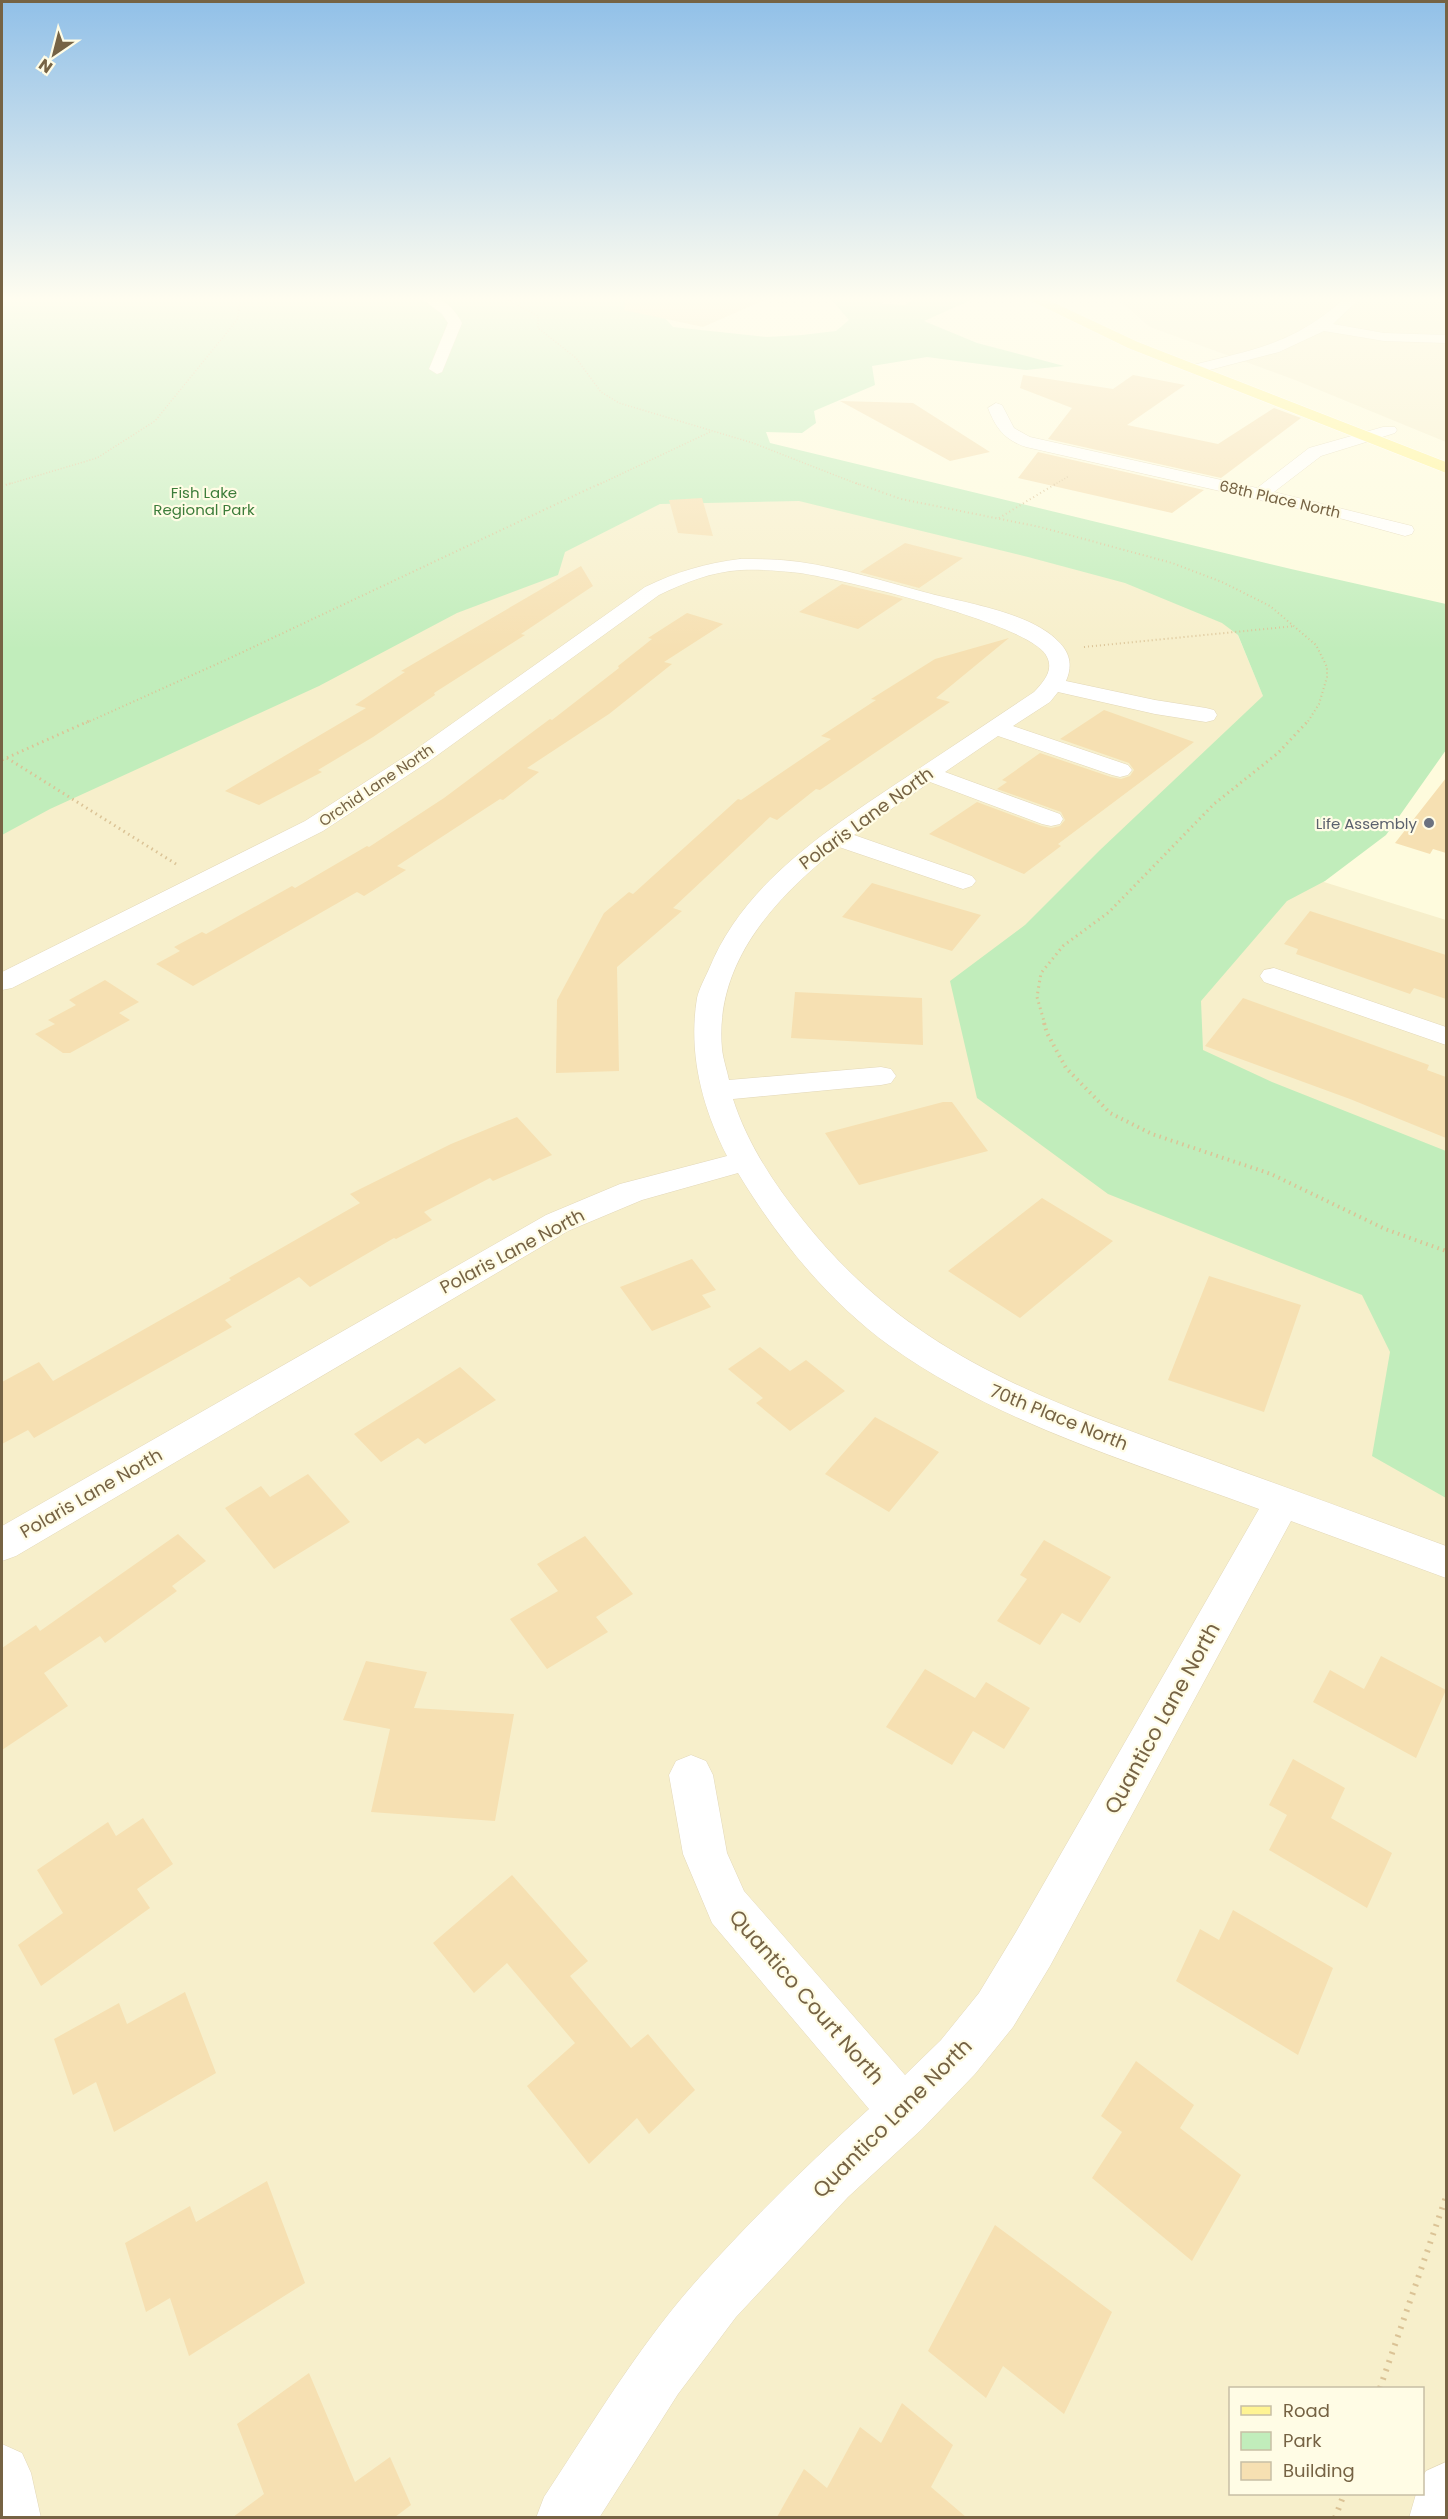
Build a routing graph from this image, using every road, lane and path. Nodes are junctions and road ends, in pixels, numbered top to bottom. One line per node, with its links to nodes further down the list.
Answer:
1 (161, 415): 11 (path)
2 (999, 415): 9 (street, 68th Place North)
3 (1311, 415): 7 (main road)
4 (1349, 415): 5 (main road)
5 (1389, 430): 7 (street); 8 (main road)
6 (713, 431): 20 (path)
7 (1366, 436): 10 (main road); 12 (street)
8 (1446, 452)
9 (1095, 458): 12 (street, 68th Place North); 13 (path)
10 (1446, 468)
11 (2, 486)
12 (1261, 494): 14 (street, 68th Place North)
13 (998, 519)
14 (1406, 530)
15 (1295, 626): 16 (path)
16 (1054, 650): 17 (street); 27 (street, Orchid Lane North)
17 (1055, 685): 18 (street); 19 (street, Polaris Lane North)
18 (1206, 715)
19 (996, 728): 22 (street); 23 (street, Polaris Lane North)
20 (6, 758): 21 (path); 27 (path)
21 (2, 760)
22 (1120, 770)
23 (927, 773): 24 (street); 25 (street, Polaris Lane North)
24 (1051, 819)
25 (835, 837): 26 (street); 32 (street, Polaris Lane North)
26 (963, 881)
27 (205, 882): 29 (street, Orchid Lane North)
28 (1274, 976): 30 (street)
29 (2, 982)
30 (1446, 1036)
31 (881, 1076): 32 (street)
32 (715, 1091): 33 (street, Polaris Lane North)
33 (746, 1161): 34 (street, 70th Place North); 35 (street, Polaris Lane North)
34 (1283, 1501): 36 (street, 70th Place North); 38 (street, Quantico Lane North)
35 (2, 1545)
36 (1446, 1562)
37 (691, 1774): 38 (street, Quantico Court North)
38 (904, 2111): 45 (street, Quantico Lane North)
39 (1446, 2198): 40 (path)
40 (1380, 2387)
41 (2, 2473): 44 (street)
42 (1446, 2491): 47 (street)
43 (1343, 2495): 46 (path)
44 (12, 2517)
45 (565, 2517)
46 (1335, 2517)
47 (1438, 2517)

